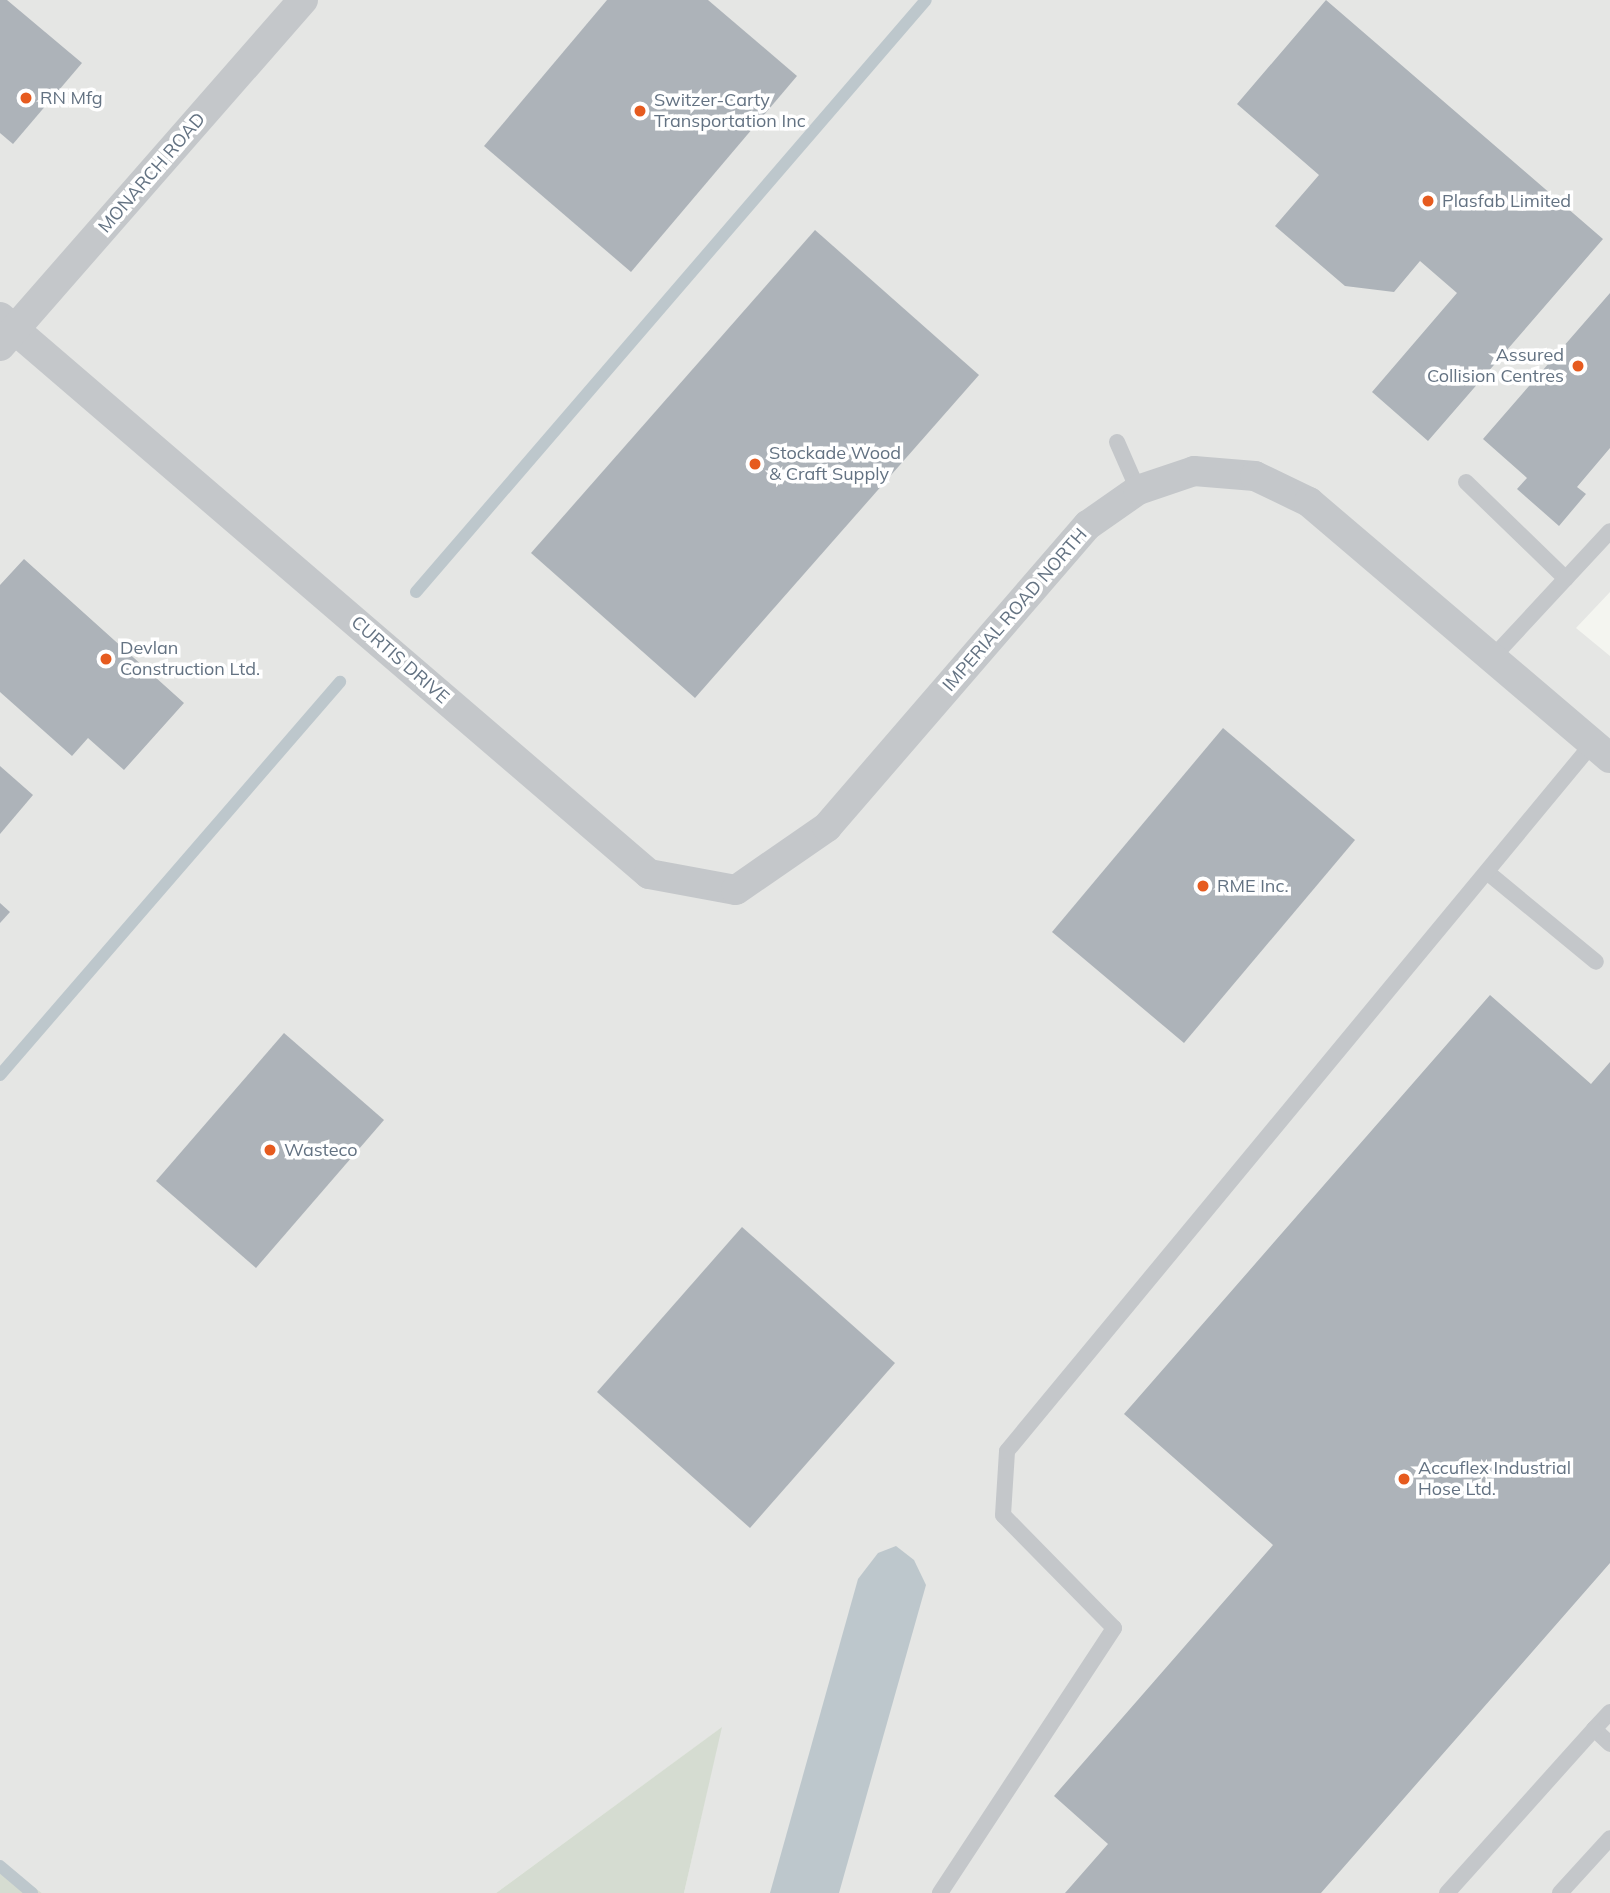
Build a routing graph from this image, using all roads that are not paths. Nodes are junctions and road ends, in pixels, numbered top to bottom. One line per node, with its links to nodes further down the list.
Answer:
1 (303, 0): 2 (street, MONARCH ROAD)
2 (5, 331): 10 (street, CURTIS DRIVE)
3 (1117, 442): 5 (lane)
4 (1466, 482): 7 (lane)
5 (1138, 490): 8 (street, IMPERIAL ROAD NORTH); 10 (street, IMPERIAL ROAD NORTH)
6 (1610, 531): 7 (lane)
7 (1566, 579): 8 (lane)
8 (1492, 658): 9 (street, IMPERIAL ROAD NORTH)
9 (1601, 751): 11 (lane)
10 (827, 827)
11 (1487, 872): 12 (lane); 17 (lane)
12 (1596, 962)
13 (1610, 1712): 14 (lane)
14 (1594, 1729): 15 (lane); 18 (lane)
15 (1610, 1744)
16 (1610, 1838): 19 (lane)
17 (940, 1893)
18 (1447, 1893)
19 (1560, 1893)

